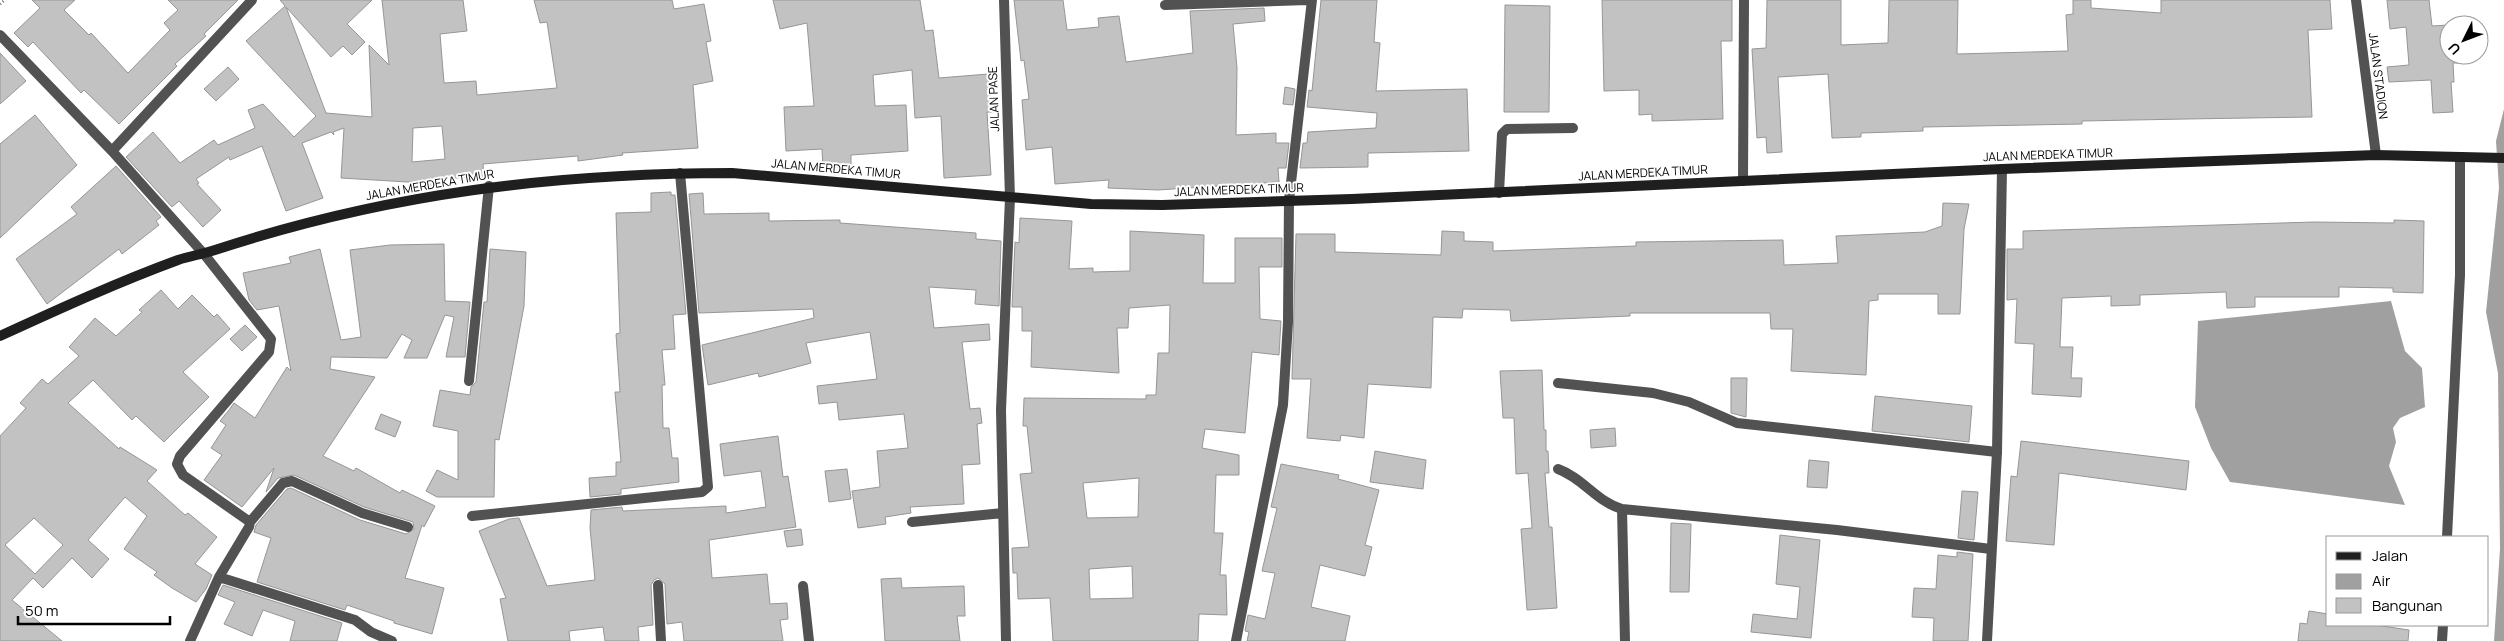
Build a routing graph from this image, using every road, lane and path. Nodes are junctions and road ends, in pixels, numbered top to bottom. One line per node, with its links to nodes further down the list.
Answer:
1 (5, 0): 8 (path)
2 (252, 0): 12 (street)
3 (1004, 0): 21 (street, JALAN PASE)
4 (1307, 0): 9 (street)
5 (1312, 0): 22 (street)
6 (1744, 0): 18 (street)
7 (2356, 0): 13 (street, JALAN STADION)
8 (0, 4)
9 (1165, 5)
10 (0, 36): 12 (street)
11 (1573, 128): 20 (street)
12 (112, 151): 23 (street)
13 (2376, 155): 14 (main road, JALAN MERDEKA TIMUR); 16 (main road, JALAN MERDEKA TIMUR)
14 (2460, 157): 15 (main road, JALAN MERDEKA TIMUR); 35 (street)
15 (2504, 158)
16 (2002, 169): 18 (main road, JALAN MERDEKA TIMUR); 27 (street)
17 (680, 173): 19 (main road, JALAN MERDEKA TIMUR); 21 (main road, JALAN MERDEKA TIMUR); 31 (street)
18 (1743, 181): 20 (main road, JALAN MERDEKA TIMUR)
19 (489, 186): 23 (main road, JALAN MERDEKA TIMUR); 25 (street)
20 (1499, 193): 22 (main road, JALAN MERDEKA TIMUR)
21 (1010, 198): 22 (main road, JALAN MERDEKA TIMUR); 30 (street, JALAN PASE)
22 (1289, 200): 46 (street)
23 (204, 254): 24 (main road, JALAN MERDEKA TIMUR); 32 (street)
24 (0, 336)
25 (469, 381)
26 (1558, 383): 27 (street)
27 (1997, 452): 36 (street)
28 (1558, 470): 29 (street)
29 (1622, 509): 36 (street); 47 (street)
30 (1003, 513): 33 (street); 45 (street, JALAN PASE)
31 (472, 516)
32 (250, 522): 34 (street); 37 (street)
33 (912, 522)
34 (408, 527)
35 (2447, 536)
36 (1991, 549): 48 (street)
37 (219, 577): 41 (street); 42 (street)
38 (658, 585): 43 (street)
39 (802, 586): 44 (street)
40 (2442, 626): 49 (street)
41 (190, 641)
42 (392, 641)
43 (661, 641)
44 (809, 641)
45 (1006, 641)
46 (1236, 641)
47 (1625, 641)
48 (1987, 641)
49 (2442, 641)

